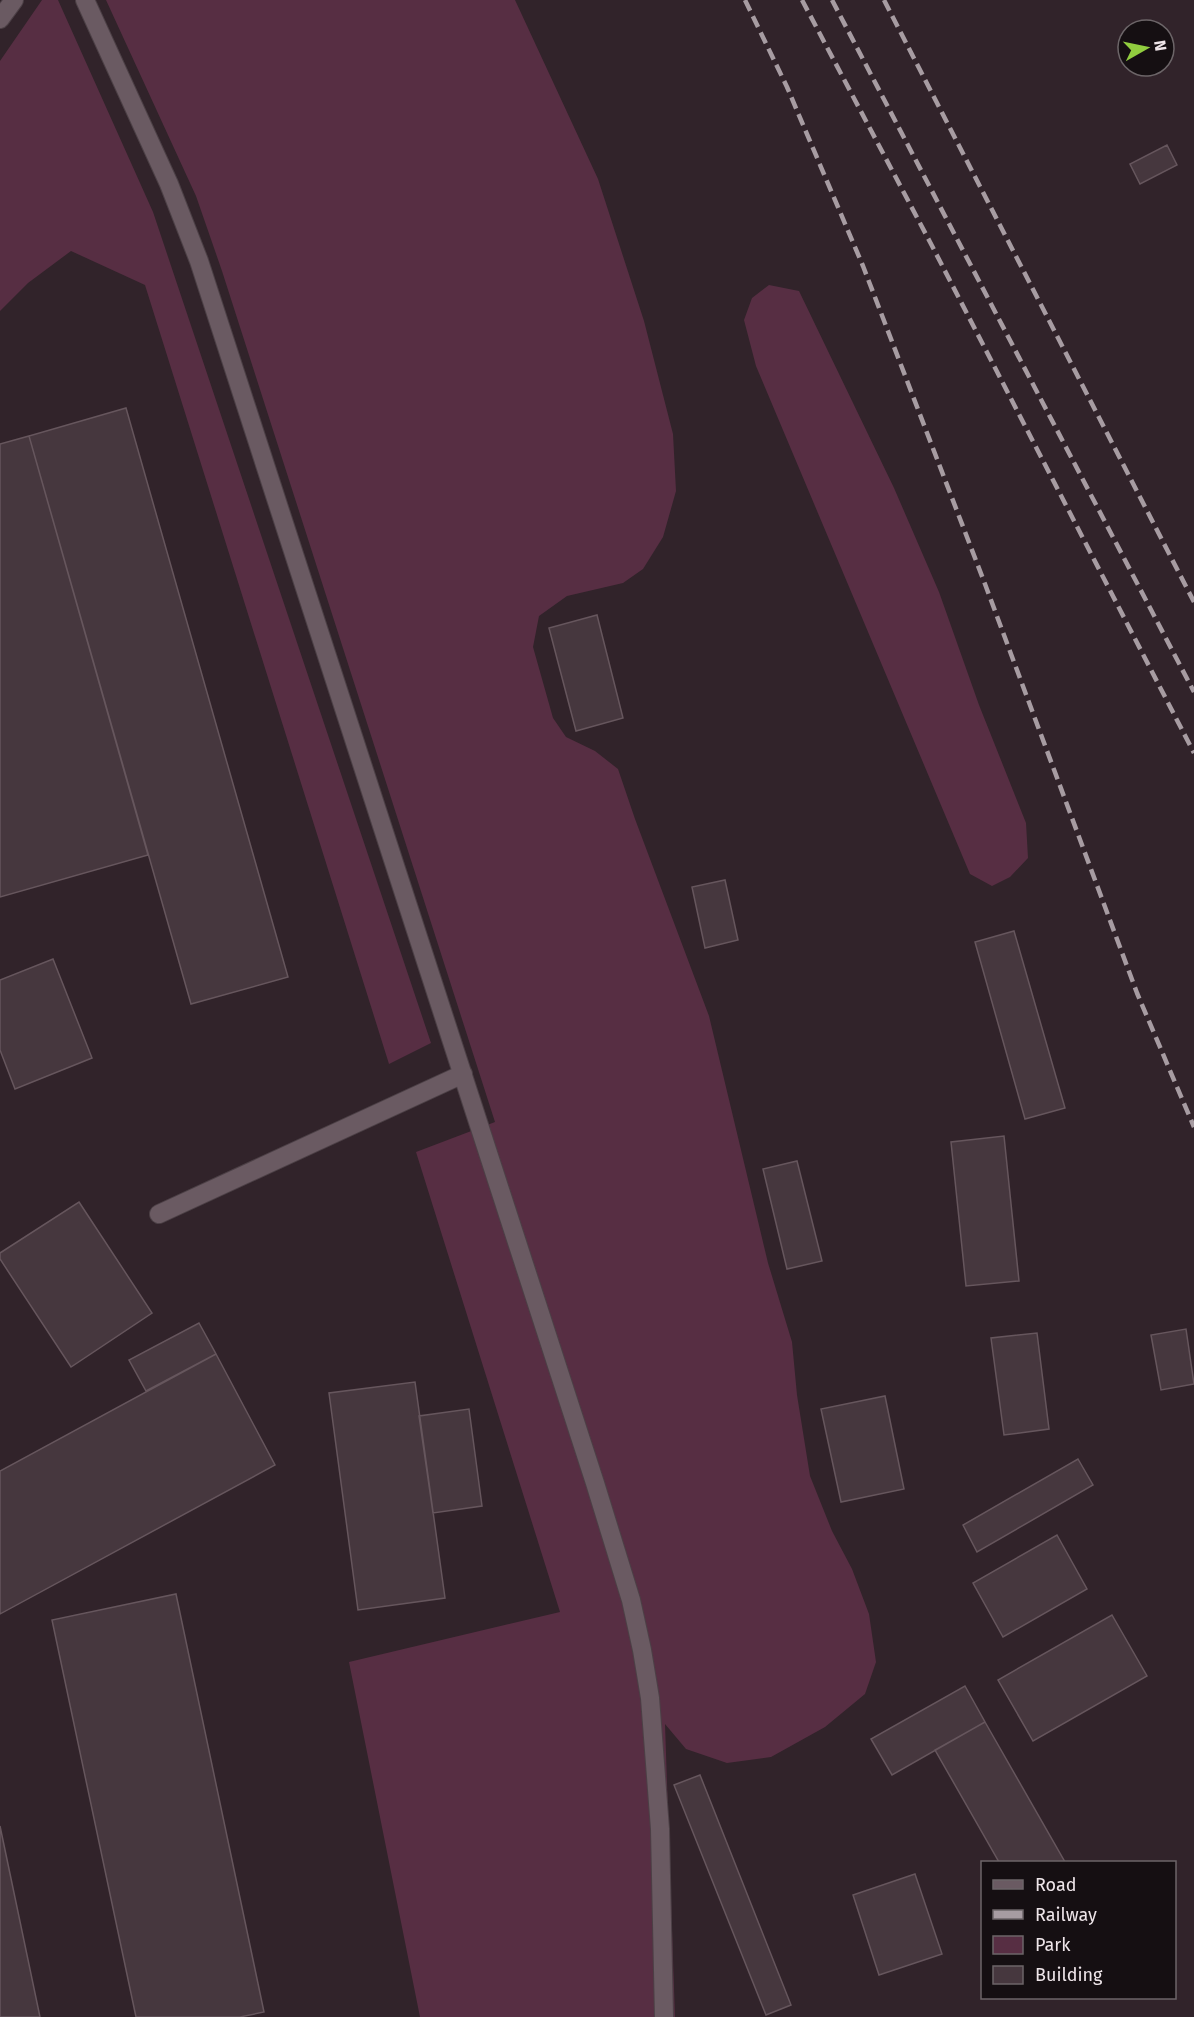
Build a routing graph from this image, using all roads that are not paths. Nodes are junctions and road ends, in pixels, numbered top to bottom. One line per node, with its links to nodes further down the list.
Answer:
1 (14, 0): 3 (street)
2 (85, 0): 4 (street)
3 (0, 19)
4 (463, 1074): 5 (street); 6 (street)
5 (159, 1214)
6 (664, 2017)

